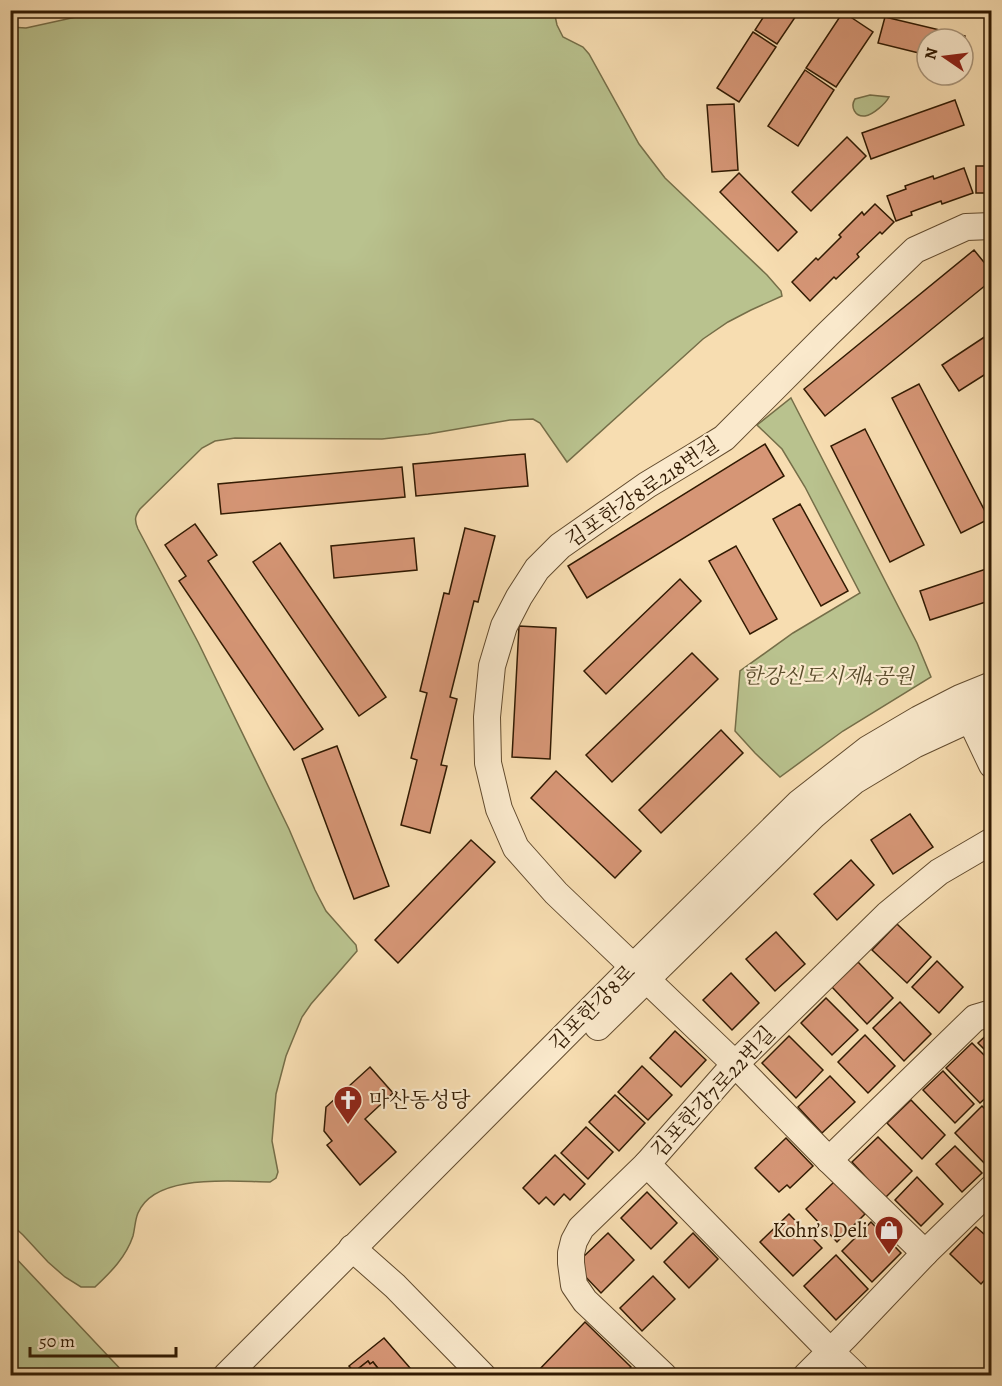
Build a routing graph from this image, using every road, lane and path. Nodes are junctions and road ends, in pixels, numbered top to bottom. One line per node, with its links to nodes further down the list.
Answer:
1 (992, 226): 6 (street, 김포한강8로218번길)
2 (992, 685): 3 (street, 김포한강8로)
3 (974, 709): 4 (street); 6 (street, 김포한강8로)
4 (992, 765)
5 (992, 841): 8 (street, 김포한강7로22번길)
6 (640, 973): 8 (street, 김포한강8로218번길); 12 (street, 김포한강8로)
7 (992, 1013): 9 (street)
8 (735, 1064): 9 (street, 김포한강8로218번길); 10 (street, 김포한강7로22번길)
9 (829, 1160): 13 (street, 김포한강8로218번길)
10 (647, 1164): 14 (street); 18 (street, 김포한강7로22번길)
11 (992, 1188): 13 (street)
12 (359, 1253): 15 (street, 김포한강8로); 16 (street, 김포한강8로); 17 (street)
13 (925, 1253): 14 (street)
14 (831, 1352): 19 (street); 20 (street)
15 (226, 1376)
16 (251, 1376)
17 (483, 1376)
18 (664, 1376)
19 (806, 1376)
20 (856, 1376)

